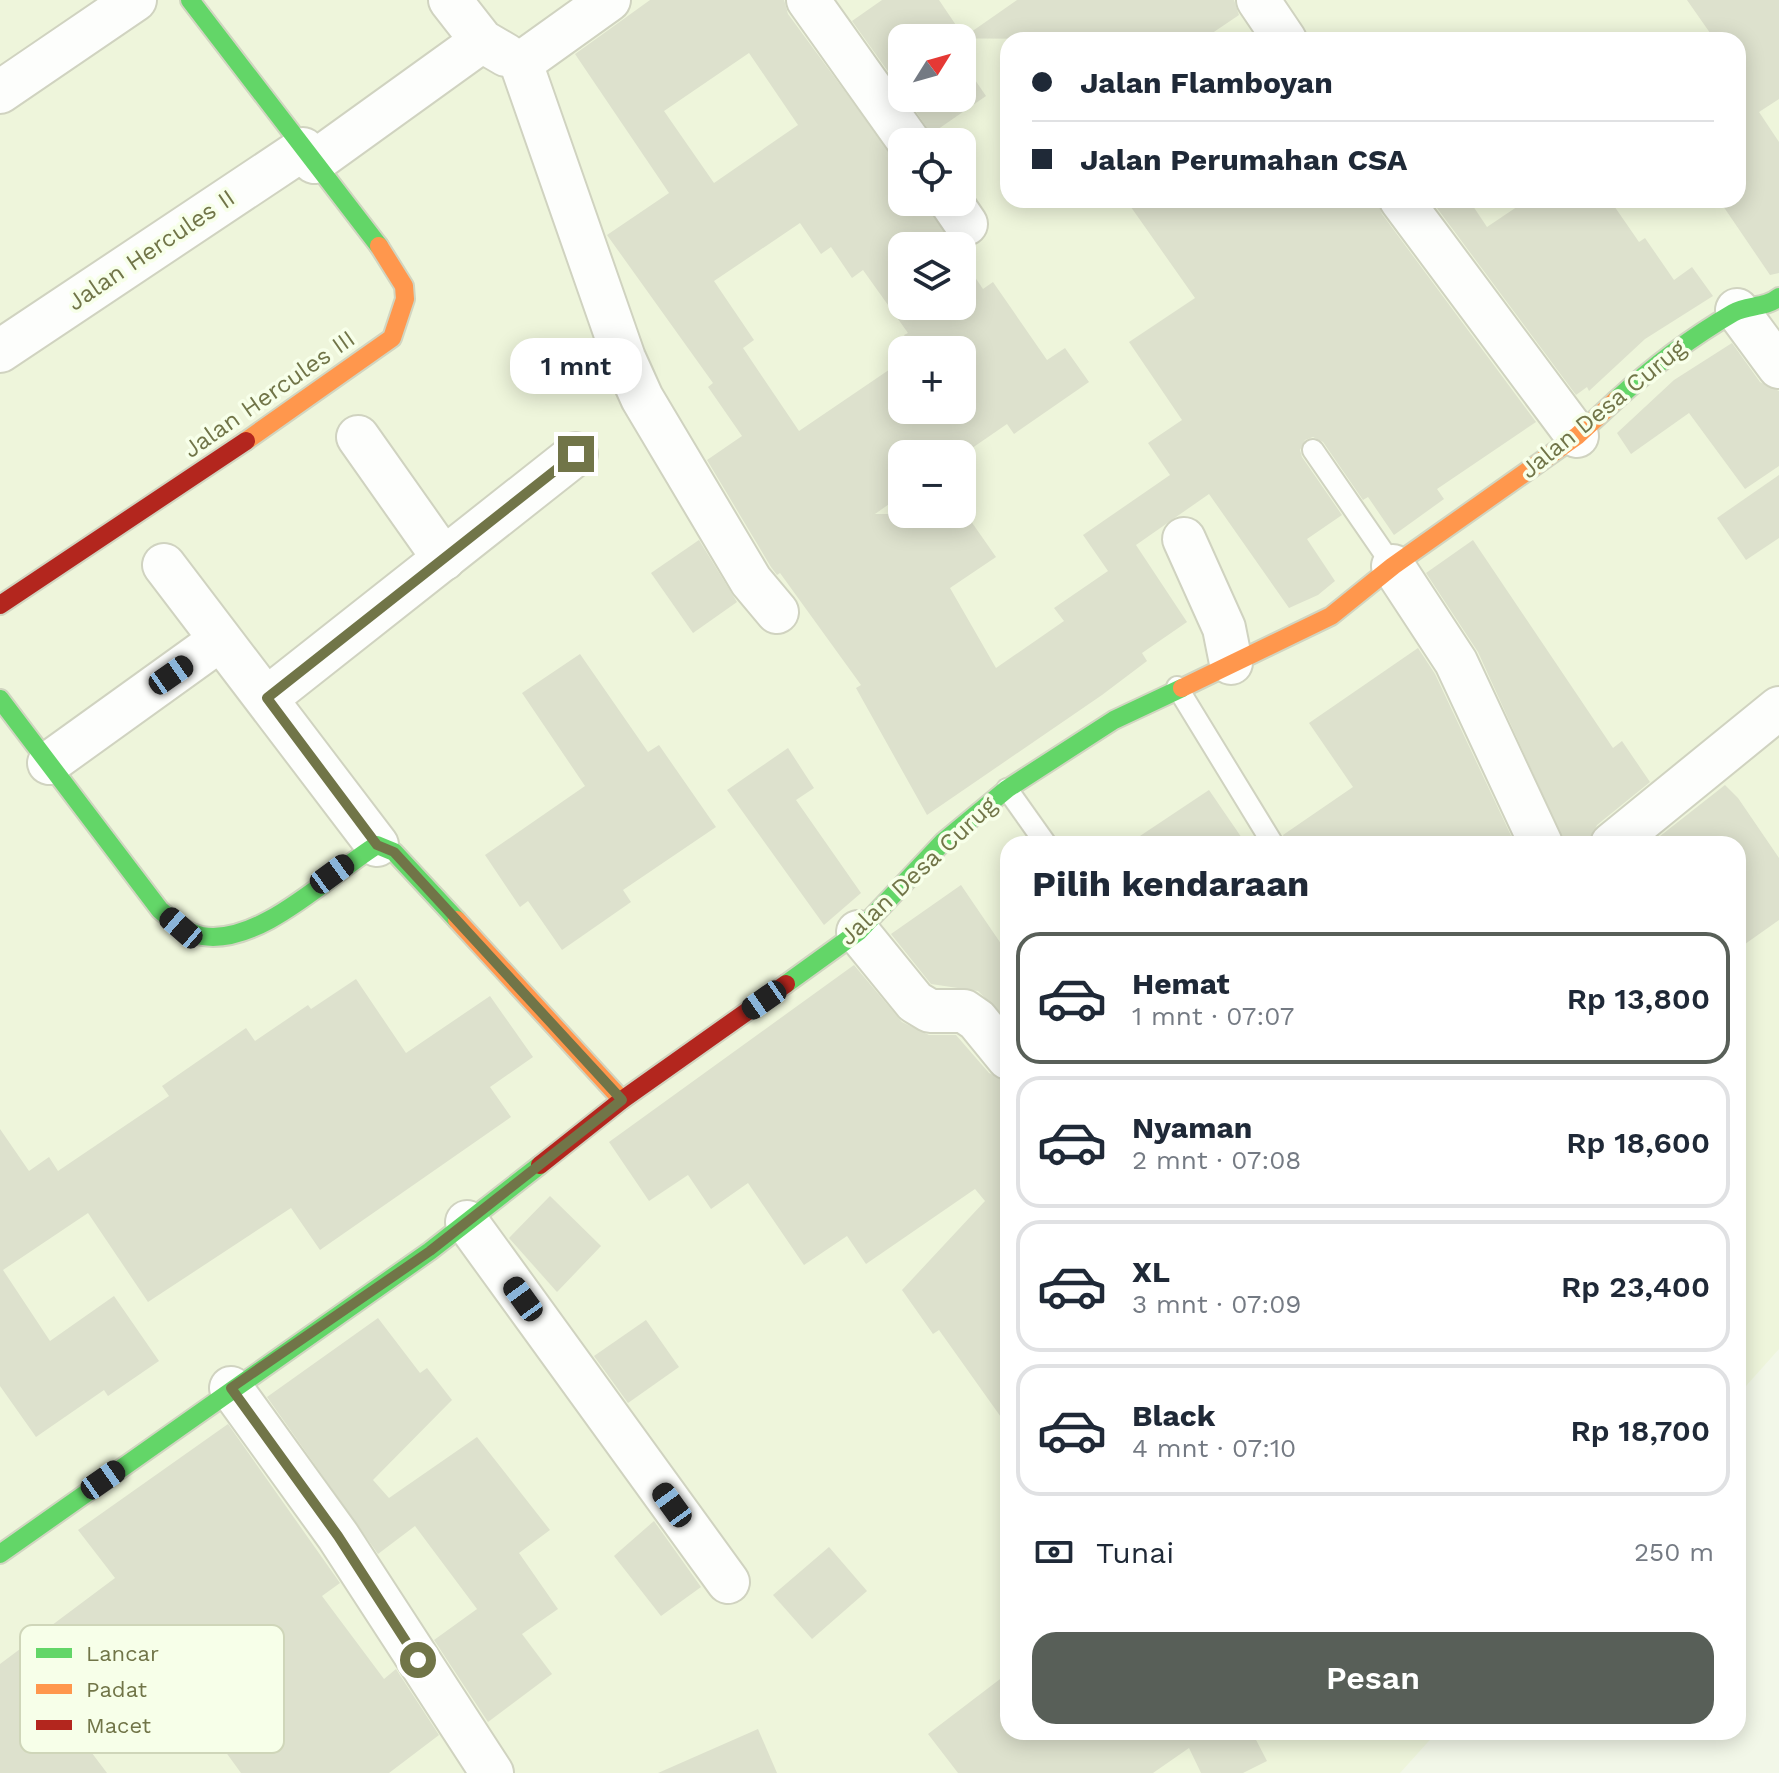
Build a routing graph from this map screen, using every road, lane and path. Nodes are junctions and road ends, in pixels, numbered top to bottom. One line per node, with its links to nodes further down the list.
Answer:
1 (135, 0): 10 (street)
2 (190, 0): 12 (street, Jalan Hercules III)
3 (450, 0): 8 (street)
4 (609, 0): 9 (street)
5 (808, 0): 11 (street)
6 (1258, 0): 7 (street)
7 (1280, 32)
8 (482, 41): 9 (street); 12 (street, Jalan Hercules II)
9 (521, 63): 27 (street)
10 (0, 92)
11 (899, 128)
12 (308, 155): 16 (street, Jalan Hercules II); 26 (street, Jalan Hercules III)
13 (1407, 208): 18 (street)
14 (1779, 297): 15 (street, Jalan Desa Curug)
15 (1737, 310): 17 (street); 18 (street, Jalan Desa Curug)
16 (0, 351)
17 (1779, 367)
18 (1577, 436): 25 (street, Jalan Desa Curug)
19 (358, 437): 23 (street)
20 (1313, 450): 25 (lane)
21 (576, 454): 23 (street)
22 (1184, 539): 29 (street)
23 (444, 559): 31 (street)
24 (164, 565): 28 (street)
25 (1393, 566): 29 (street, Jalan Desa Curug); 38 (street)
26 (0, 605)
27 (777, 612)
28 (220, 640): 31 (street); 34 (street)
29 (1231, 663): 30 (street, Jalan Desa Curug)
30 (1177, 687): 35 (street, Jalan Desa Curug); 37 (lane)
31 (267, 698): 40 (street)
32 (0, 699): 34 (street)
33 (1779, 708): 39 (street)
34 (49, 763): 40 (street)
35 (1007, 789): 36 (lane); 41 (street, Jalan Desa Curug)
36 (1040, 836)
37 (1268, 836)
38 (1537, 836)
39 (1622, 836)
40 (377, 845): 43 (street)
41 (858, 932): 42 (street); 43 (street, Jalan Desa Curug)
42 (1000, 1048)
43 (622, 1100): 44 (street, Jalan Desa Curug)
44 (467, 1222): 45 (street, Jalan Desa Curug); 47 (street)
45 (231, 1388): 46 (street, Jalan Desa Curug); 48 (street)
46 (0, 1554)
47 (728, 1582)
48 (492, 1773)

